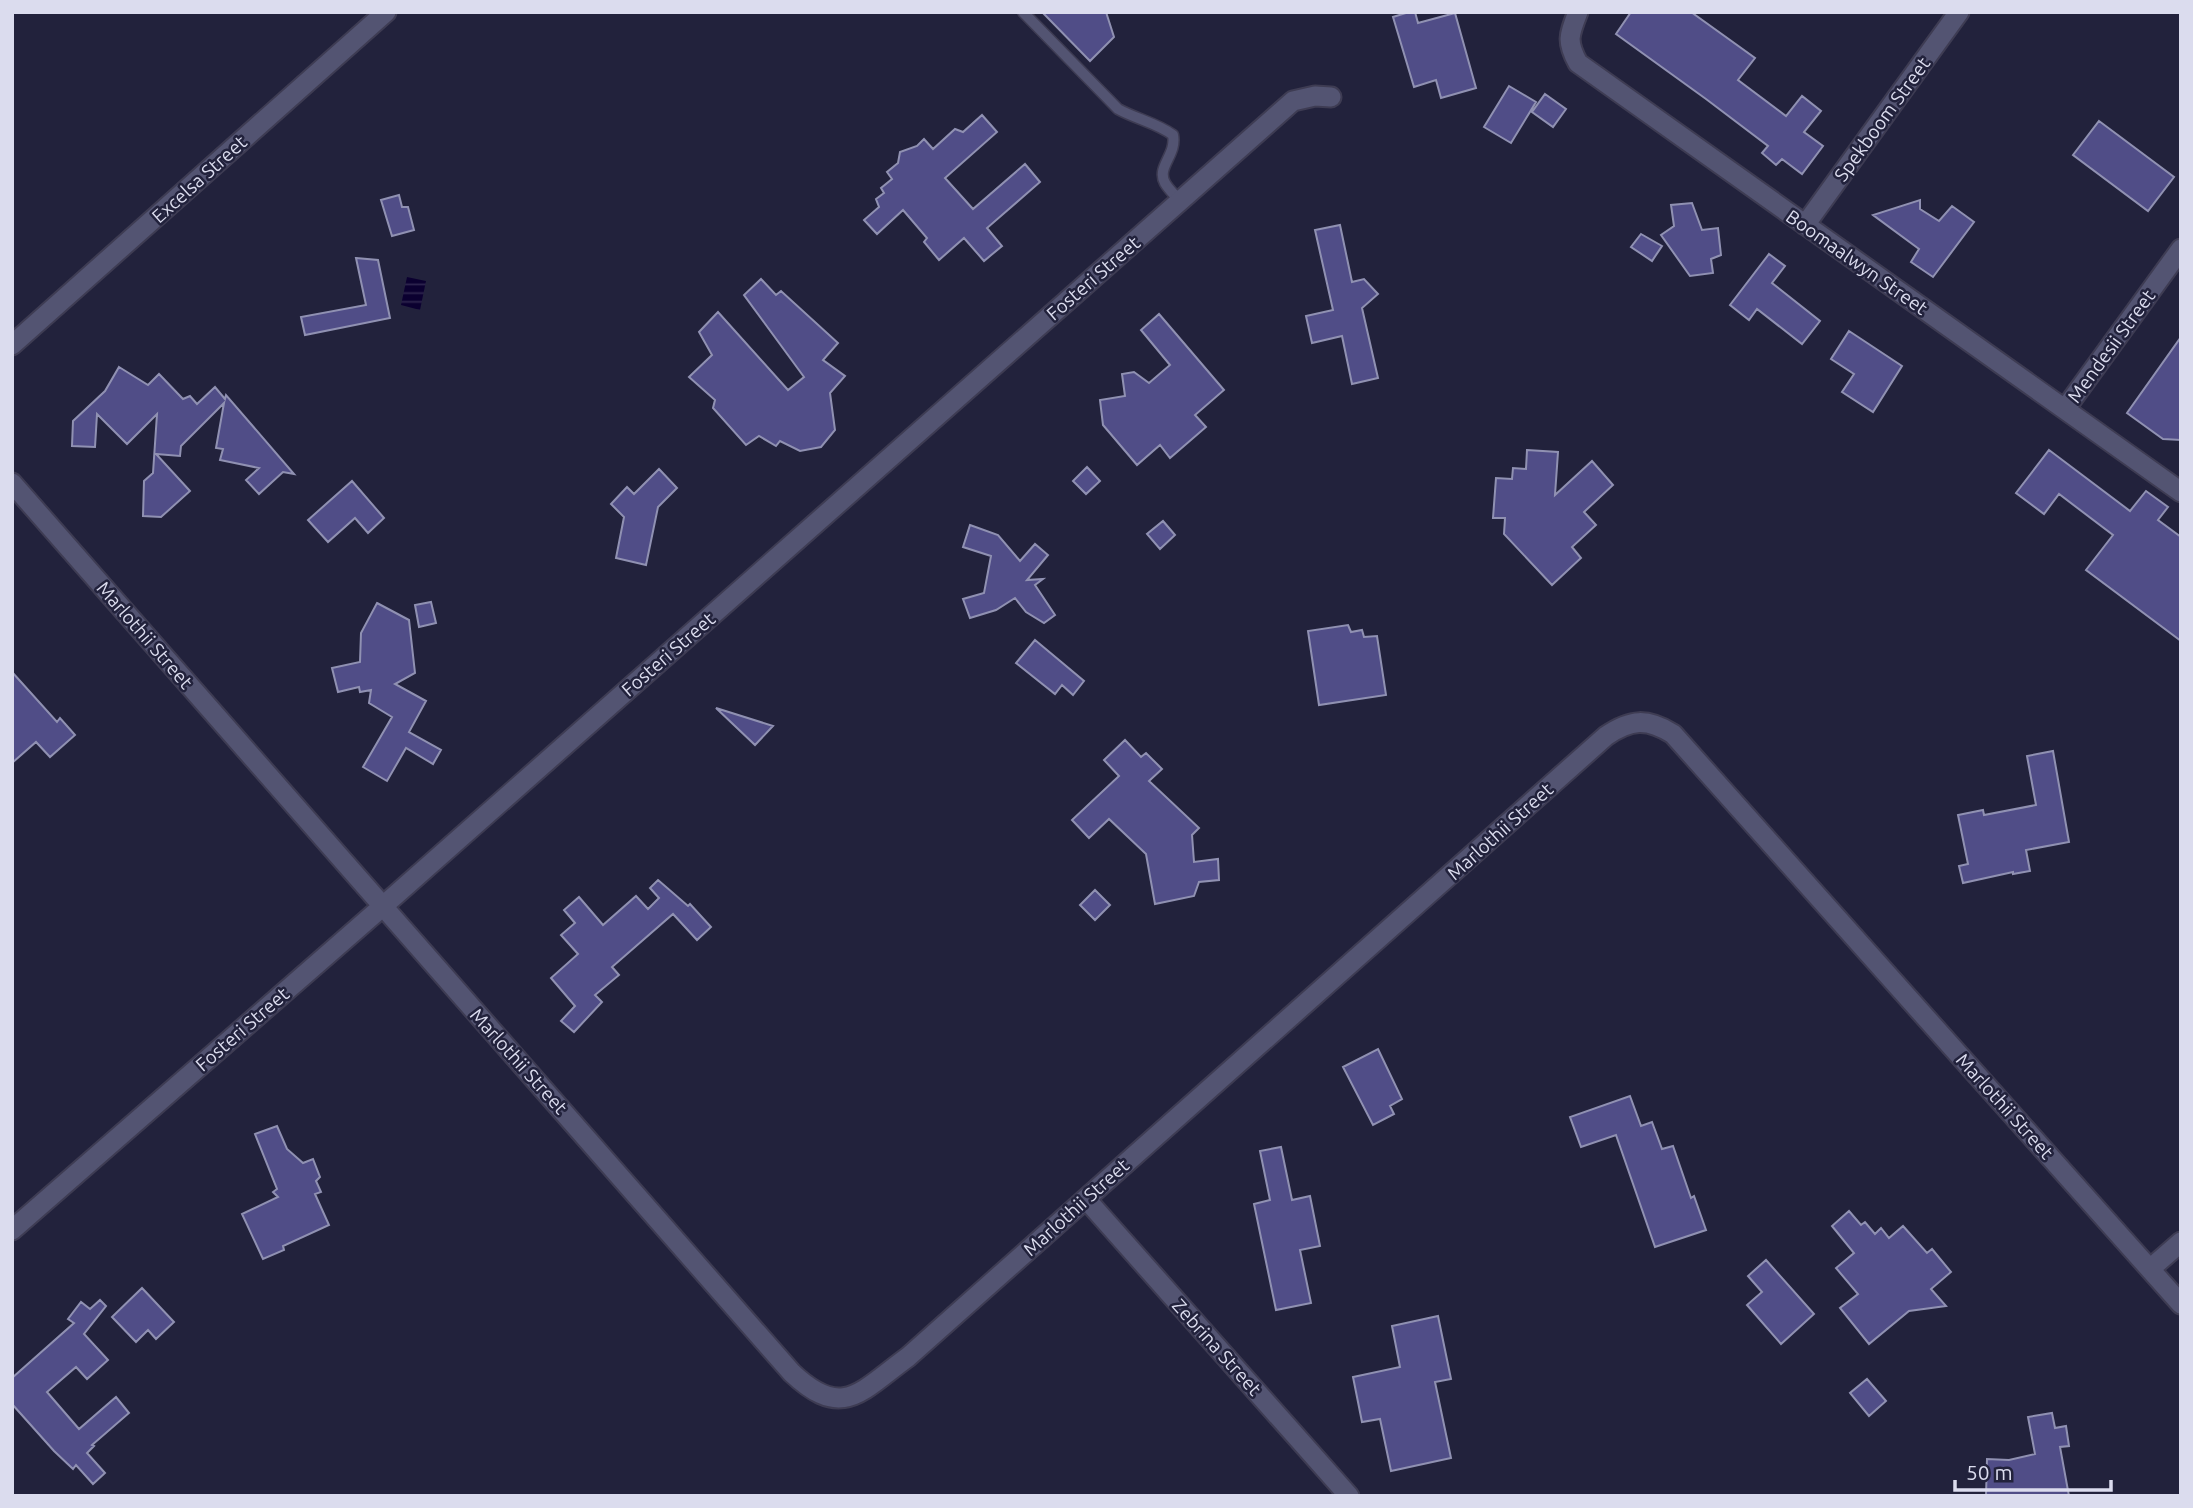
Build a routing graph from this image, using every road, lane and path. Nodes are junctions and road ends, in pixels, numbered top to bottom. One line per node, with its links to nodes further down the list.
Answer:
1 (386, 12): 9 (street, Excelsa Street)
2 (1023, 12): 6 (lane)
3 (1578, 12): 7 (street, Boomaalwyn Street)
4 (1959, 12): 7 (street, Spekboom Street)
5 (1331, 97): 6 (street, Fosteri Street)
6 (1180, 201): 13 (street, Fosteri Street)
7 (1805, 225): 10 (street, Boomaalwyn Street)
8 (2181, 249): 10 (street, Mendesii Street)
9 (12, 345)
10 (2065, 409): 12 (street, Boomaalwyn Street)
11 (12, 483): 13 (street, Marlothii Street)
12 (2181, 492)
13 (382, 907): 14 (street, Marlothii Street); 15 (street, Fosteri Street)
14 (1086, 1199): 17 (street, Marlothii Street); 19 (street, Zebrina Street)
15 (12, 1230)
16 (2181, 1242): 17 (street)
17 (2150, 1269): 18 (street, Marlothii Street)
18 (2181, 1304)
19 (1349, 1496)

